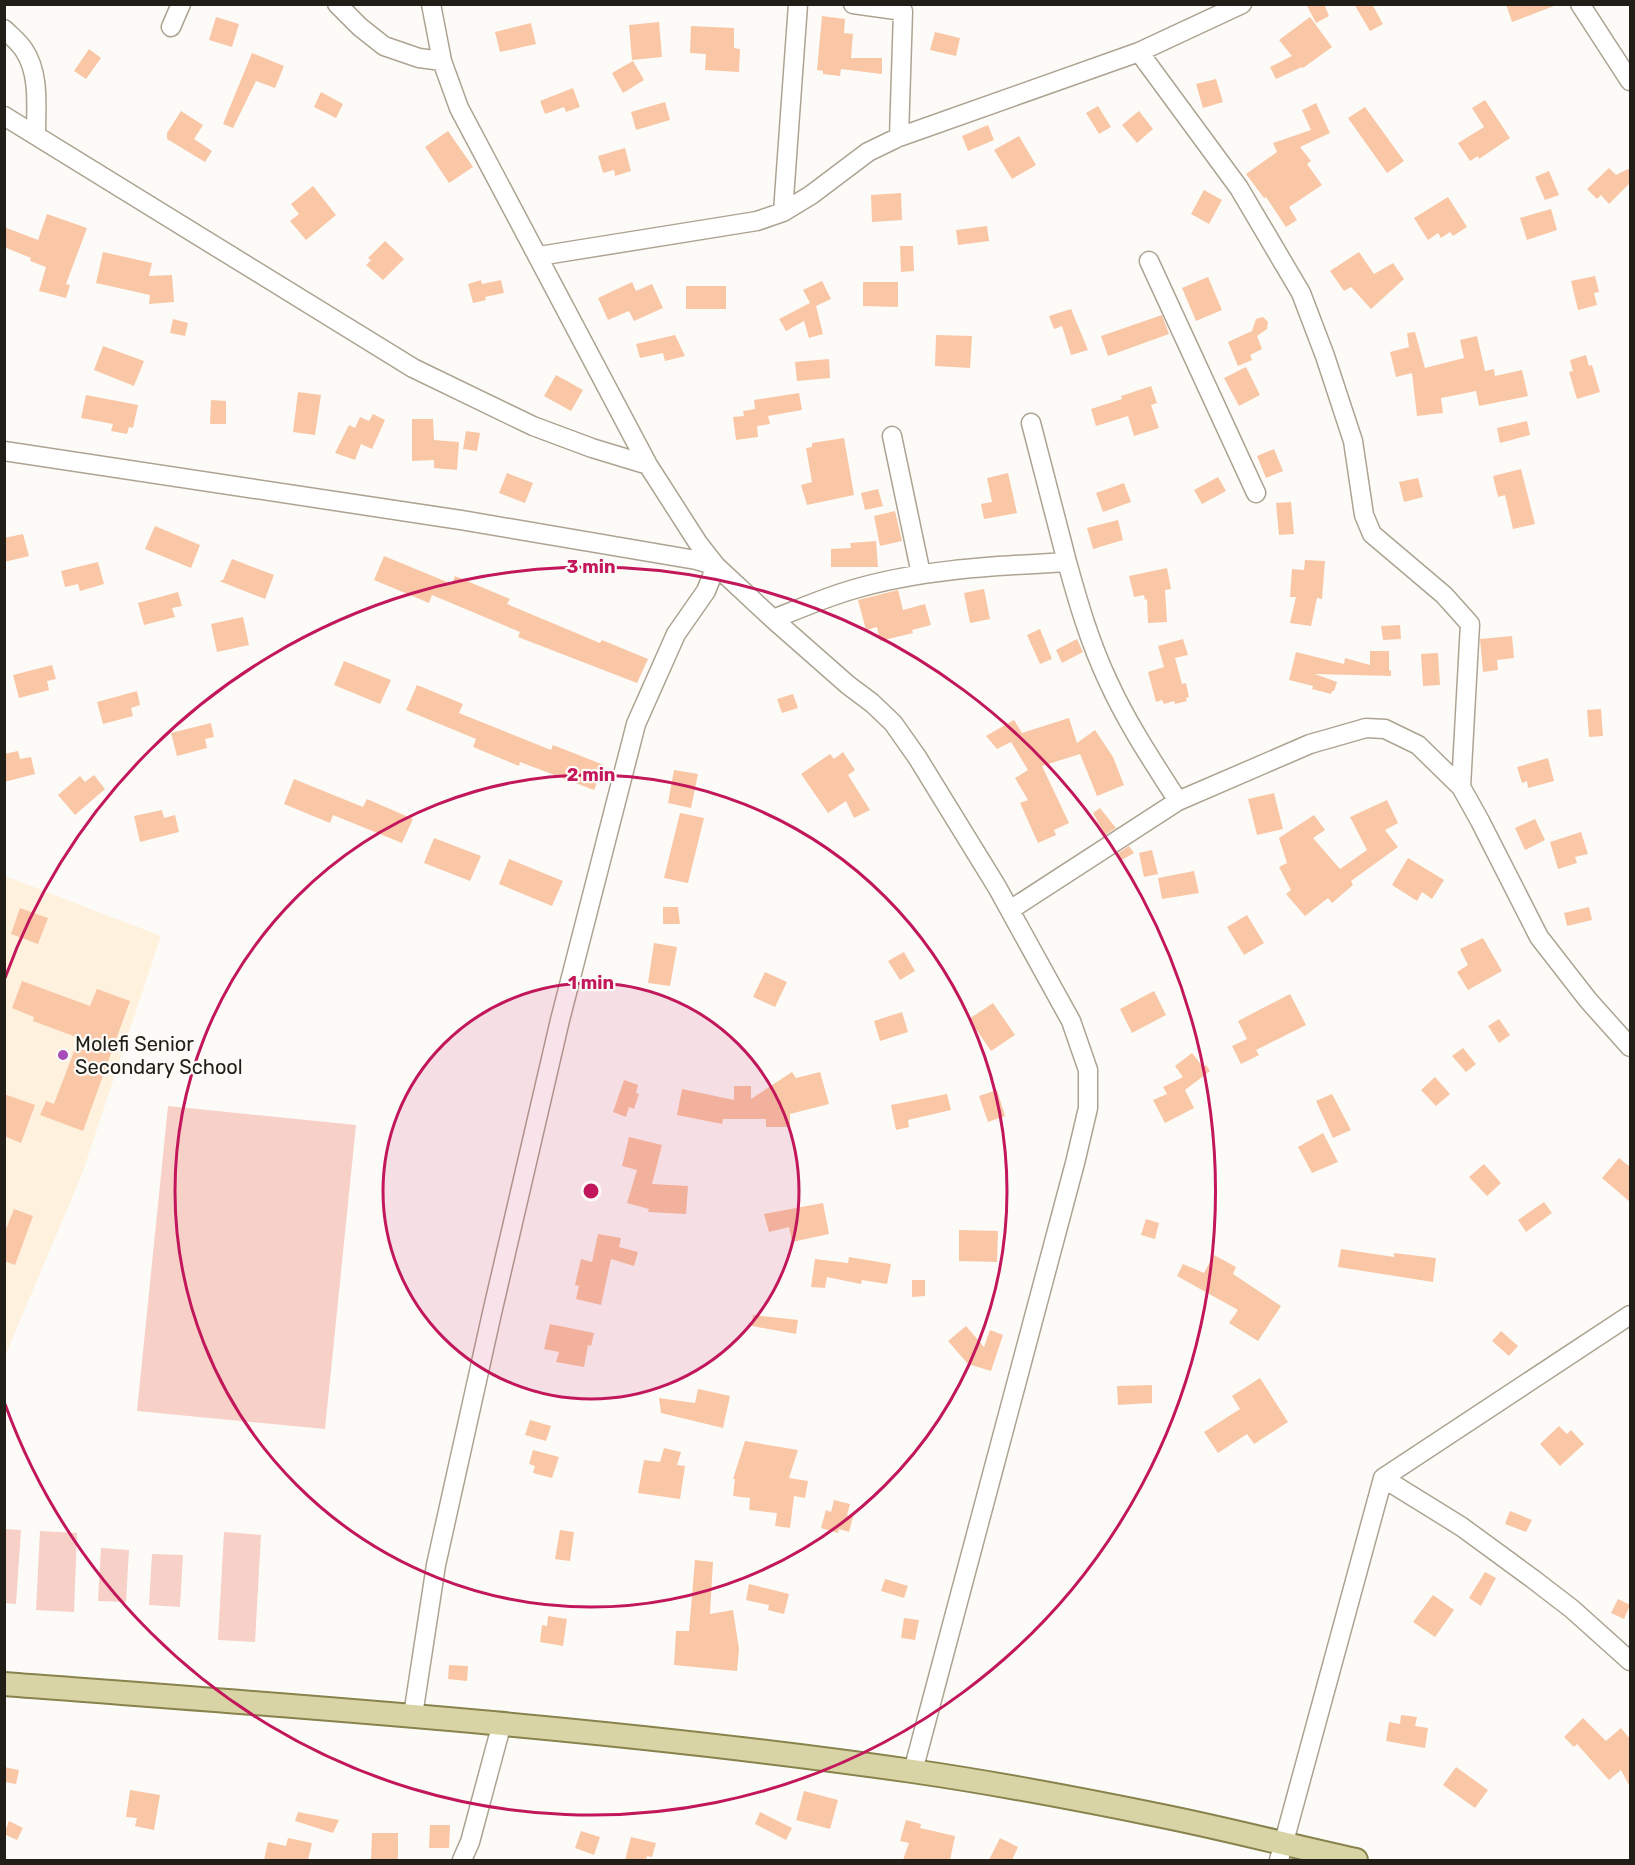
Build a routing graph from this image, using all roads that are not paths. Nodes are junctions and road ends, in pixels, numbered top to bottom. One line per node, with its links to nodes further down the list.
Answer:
1 (181, 4): 9 (street)
2 (337, 4): 12 (street)
3 (431, 4): 12 (street)
4 (798, 4): 17 (street)
5 (853, 4): 8 (street)
6 (1242, 4): 11 (street)
7 (1580, 4): 13 (street)
8 (903, 8): 16 (street)
9 (171, 27)
10 (4, 29): 15 (street)
11 (1139, 52): 16 (street); 29 (street)
12 (442, 61): 18 (street)
13 (1630, 81)
14 (4, 116): 15 (street)
15 (36, 134): 23 (street)
16 (898, 137): 17 (street)
17 (783, 212): 18 (street)
18 (539, 256): 23 (street)
19 (1149, 261): 24 (street)
20 (1031, 423): 25 (street)
21 (892, 436): 27 (street)
22 (4, 451): 26 (street)
23 (648, 465): 26 (street)
24 (1256, 493)
25 (1067, 562): 27 (street); 30 (street)
26 (716, 566): 28 (street); 37 (street)
27 (921, 574): 28 (street)
28 (773, 619): 31 (street)
29 (1461, 787): 30 (street); 32 (street)
30 (1178, 801): 31 (street)
31 (1010, 910): 39 (street)
32 (1630, 1047)
33 (1630, 1315): 34 (street)
34 (1383, 1478): 35 (street); 40 (street)
35 (1630, 1661)
36 (4, 1684): 37 (main road)
37 (413, 1716): 38 (main road)
38 (502, 1723): 39 (main road); 41 (street)
39 (913, 1772): 40 (main road)
40 (1282, 1853): 42 (main road)
41 (462, 1860)
42 (1356, 1860)

